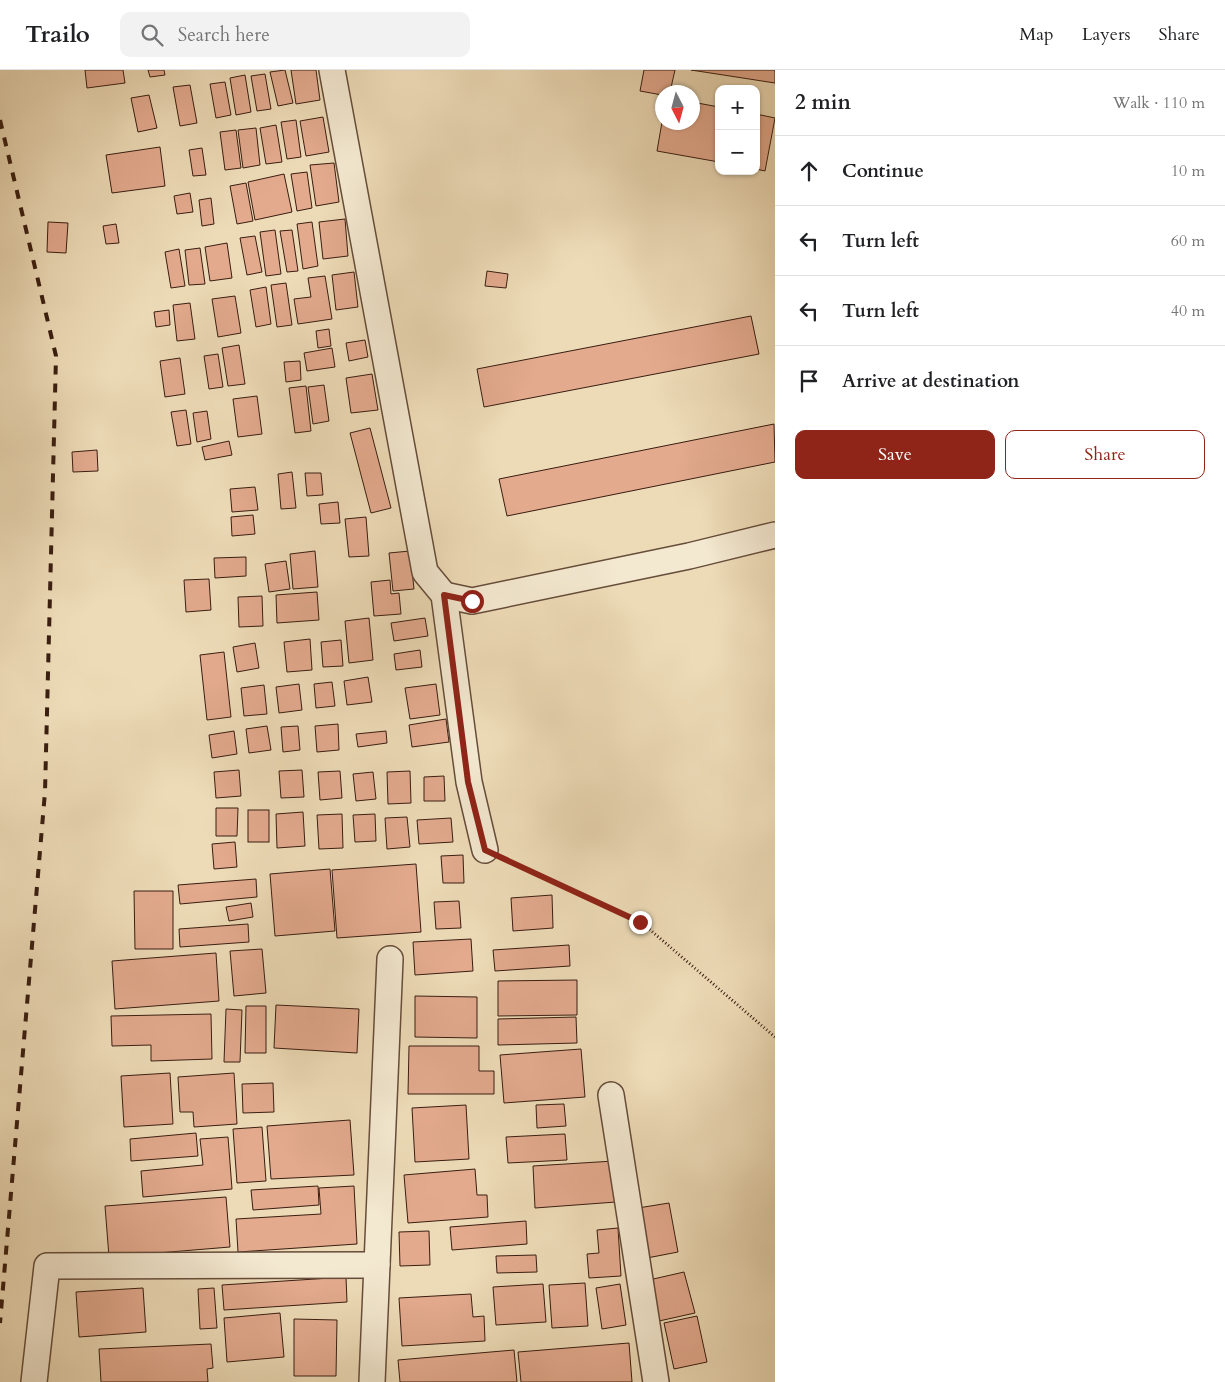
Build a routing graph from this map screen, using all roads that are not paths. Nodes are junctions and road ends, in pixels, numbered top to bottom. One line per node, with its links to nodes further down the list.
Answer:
1 (332, 70): 3 (street)
2 (775, 535): 3 (street)
3 (444, 595): 4 (street)
4 (485, 850)
5 (390, 959): 7 (street)
6 (611, 1095): 10 (street)
7 (378, 1266): 8 (street); 9 (street)
8 (34, 1382)
9 (372, 1382)
10 (656, 1382)

